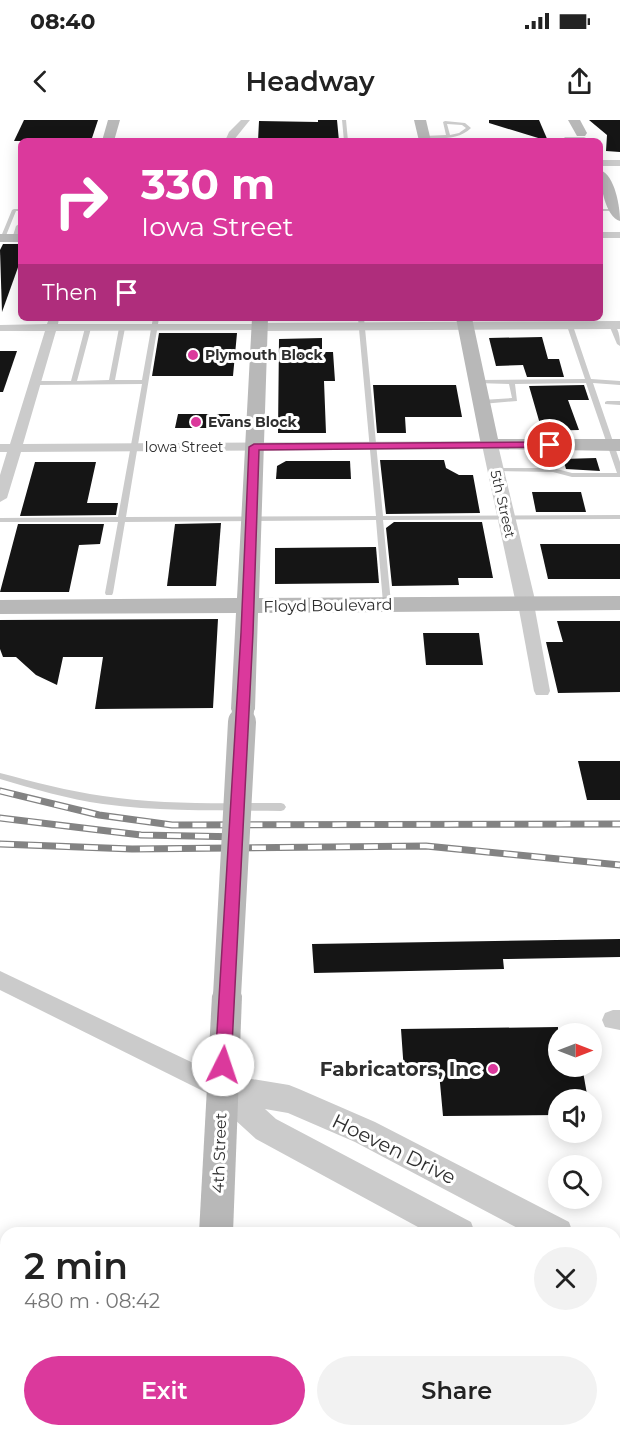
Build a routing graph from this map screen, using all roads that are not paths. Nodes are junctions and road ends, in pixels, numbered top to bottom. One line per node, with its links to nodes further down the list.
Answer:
1 (114, 120): 8 (main road)
2 (246, 120): 9 (street)
3 (344, 120): 10 (lane)
4 (420, 120): 11 (main road)
5 (574, 120): 7 (main road)
6 (448, 136): 6 (lane); 12 (lane)
7 (583, 137): 13 (lane)
8 (109, 138)
9 (230, 138)
10 (346, 138)
11 (424, 138)
12 (432, 138)
13 (565, 138)
14 (603, 163): 15 (street)
15 (620, 163)
16 (603, 182): 17 (main road)
17 (612, 205)
18 (18, 210): 19 (lane)
19 (14, 231)
20 (603, 235): 21 (street)
21 (620, 235)
22 (361, 322): 23 (street); 26 (street); 46 (lane)
23 (464, 322): 27 (street); 36 (main road, 5th Street)
24 (52, 323): 29 (street); 30 (street); 38 (street)
25 (156, 323): 26 (street); 31 (street); 35 (lane)
26 (260, 323): 49 (main road, 4th Street)
27 (565, 323): 28 (street); 33 (lane)
28 (616, 325): 32 (lane)
29 (0, 328)
30 (88, 328): 31 (street); 39 (lane)
31 (122, 328): 34 (lane)
32 (620, 344)
33 (589, 381): 37 (lane); 40 (lane); 45 (lane)
34 (112, 382): 35 (lane); 39 (lane)
35 (146, 382): 48 (lane)
36 (478, 382): 37 (lane); 41 (main road, 5th Street)
37 (512, 382): 41 (lane)
38 (34, 383): 39 (lane); 47 (street)
39 (73, 383)
40 (620, 383)
41 (482, 402): 44 (main road, 5th Street)
42 (607, 403): 43 (lane)
43 (620, 403)
44 (490, 445): 45 (main road, Iowa Street); 46 (street, Iowa Street); 51 (street, 5th Street)
45 (615, 445): 52 (lane)
46 (371, 446): 49 (street, Iowa Street); 57 (lane)
47 (15, 447): 48 (street, Iowa Street); 50 (street, Iowa Street); 53 (street)
48 (135, 447): 49 (street, Iowa Street); 59 (lane)
49 (254, 447): 56 (main road, 4th Street)
50 (0, 448)
51 (496, 470): 52 (lane); 54 (street, 5th Street)
52 (620, 473)
53 (0, 498)
54 (507, 518): 55 (lane); 57 (lane); 63 (street, 5th Street)
55 (620, 518)
56 (250, 519): 57 (lane); 59 (lane); 65 (main road, 4th Street)
57 (379, 519): 61 (lane)
58 (0, 520): 59 (lane)
59 (121, 521): 60 (lane)
60 (115, 599): 64 (main road, Floyd Boulevard); 65 (main road, Floyd Boulevard)
61 (387, 603): 63 (main road, Floyd Boulevard); 65 (main road, Floyd Boulevard)
62 (620, 603): 63 (main road, Floyd Boulevard)
63 (526, 604): 66 (street, 5th Street)
64 (0, 606)
65 (247, 620): 70 (main road, 4th Street, bridge)
66 (542, 691)
67 (0, 776): 68 (lane)
68 (281, 807)
69 (0, 981): 70 (street, Hoeven Drive)
70 (221, 1088): 71 (main road, 4th Street); 72 (street, Hoeven Drive); 73 (street, Hoeven Drive)
71 (216, 1227)
72 (449, 1227)
73 (547, 1227)

